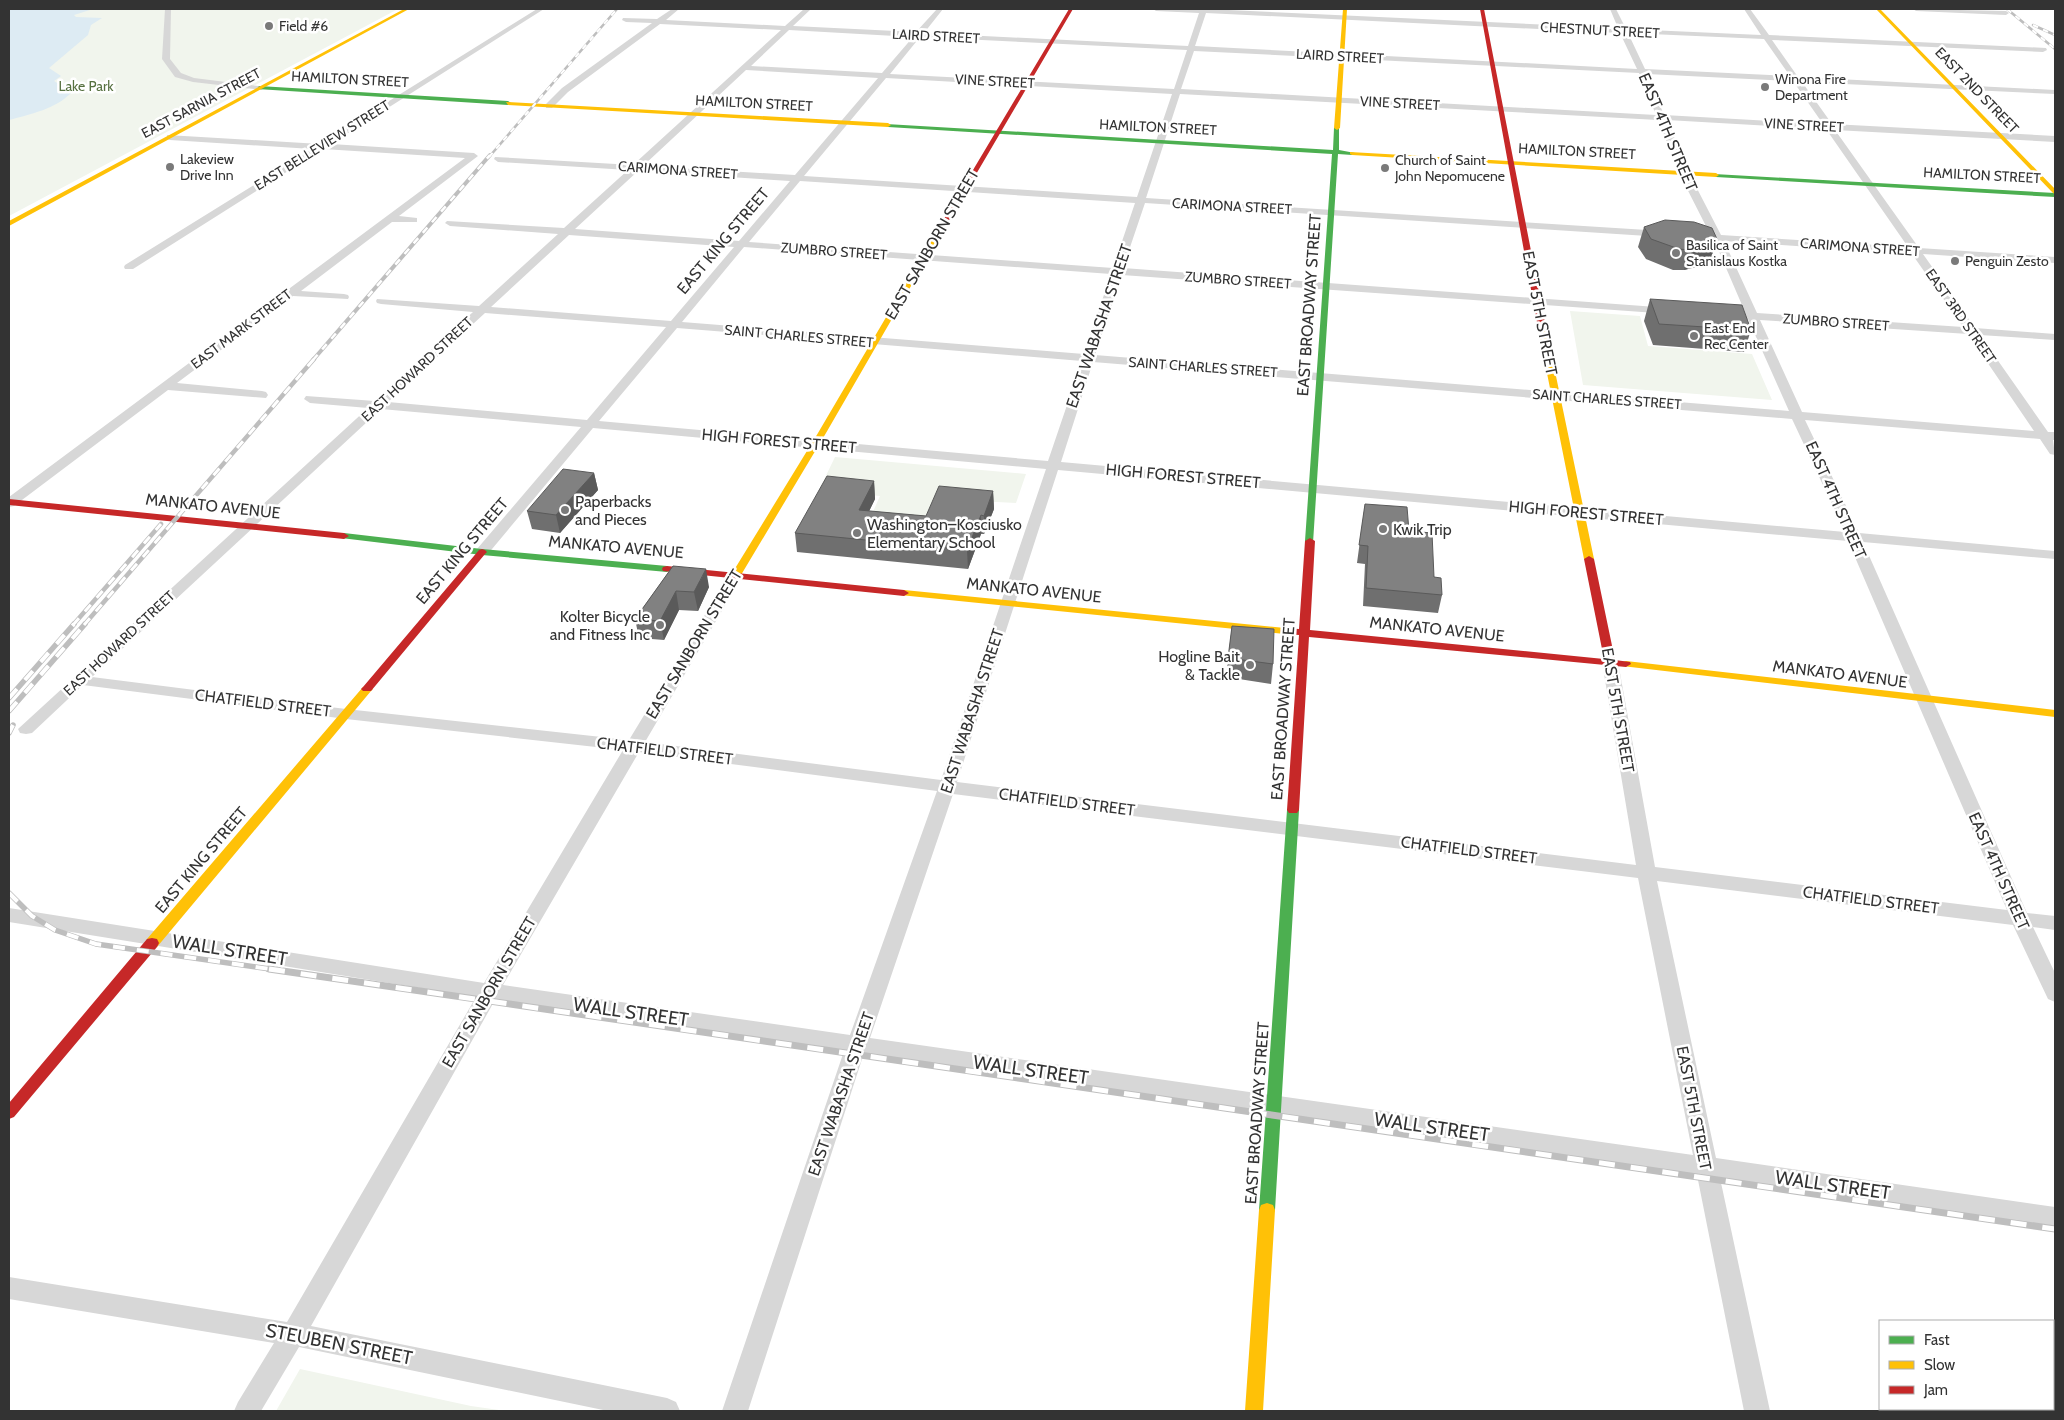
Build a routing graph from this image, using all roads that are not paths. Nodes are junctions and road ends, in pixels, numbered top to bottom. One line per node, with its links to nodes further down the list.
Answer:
1 (168, 9): 36 (street)
2 (407, 9): 36 (street, EAST SARNIA STREET)
3 (542, 9): 39 (street, EAST BELLEVIEW STREET)
4 (676, 9): 18 (street)
5 (808, 9): 20 (street, EAST HOWARD STREET)
6 (940, 9): 22 (street, EAST KING STREET)
7 (1071, 9): 24 (street, EAST SANBORN STREET)
8 (1156, 9): 14 (street, CHESTNUT STREET)
9 (1482, 9): 19 (street, EAST 5TH STREET)
10 (1613, 9): 21 (street, EAST 4TH STREET)
11 (1747, 9): 23 (street, EAST 3RD STREET)
12 (1878, 9): 25 (street, EAST 2ND STREET)
13 (1916, 9): 16 (street)
14 (1204, 10): 15 (street, CHESTNUT STREET); 26 (street, EAST WABASHA STREET)
15 (1345, 13): 19 (street, CHESTNUT STREET); 28 (street, EAST BROADWAY STREET)
16 (2006, 13)
17 (626, 20): 18 (street, LAIRD STREET)
18 (659, 22): 20 (street, LAIRD STREET); 41 (street)
19 (1485, 24): 21 (street, CHESTNUT STREET); 29 (street, EAST 5TH STREET)
20 (787, 28): 22 (street, LAIRD STREET); 30 (street, EAST HOWARD STREET)
21 (1622, 31): 23 (street, CHESTNUT STREET); 31 (street, EAST 4TH STREET)
22 (918, 35): 24 (street, LAIRD STREET); 32 (street, EAST KING STREET)
23 (1766, 38): 25 (street, CHESTNUT STREET); 33 (street, EAST 3RD STREET)
24 (1051, 41): 26 (street, LAIRD STREET); 34 (street, EAST SANBORN STREET)
25 (1912, 44): 27 (street, CHESTNUT STREET); 35 (street, EAST 2ND STREET)
26 (1192, 48): 28 (street, LAIRD STREET); 37 (street, EAST WABASHA STREET)
27 (2043, 50)
28 (1342, 56): 29 (street, LAIRD STREET); 40 (street, EAST BROADWAY STREET)
29 (1492, 64): 31 (street, LAIRD STREET); 42 (street, EAST 5TH STREET)
30 (744, 68): 32 (street, VINE STREET); 43 (street, EAST HOWARD STREET)
31 (1642, 71): 33 (street, LAIRD STREET); 44 (street, EAST 4TH STREET)
32 (884, 75): 34 (street, VINE STREET); 45 (street, EAST KING STREET)
33 (1795, 79): 35 (street, LAIRD STREET); 46 (street, EAST 3RD STREET)
34 (1029, 83): 37 (street, VINE STREET); 47 (street, EAST SANBORN STREET)
35 (1955, 87): 38 (street, LAIRD STREET); 48 (street, EAST 2ND STREET)
36 (259, 88): 39 (street, HAMILTON STREET); 49 (street, EAST SARNIA STREET)
37 (1176, 91): 40 (street, VINE STREET); 51 (street, EAST WABASHA STREET)
38 (2055, 92)
39 (400, 97): 41 (street, HAMILTON STREET); 52 (street, EAST BELLEVIEW STREET)
40 (1339, 100): 42 (street, VINE STREET); 53 (street, EAST BROADWAY STREET)
41 (549, 106): 43 (street, HAMILTON STREET)
42 (1501, 109): 44 (street, VINE STREET); 55 (street, EAST 5TH STREET)
43 (694, 114): 45 (street, HAMILTON STREET); 56 (street, EAST HOWARD STREET)
44 (1662, 118): 46 (street, VINE STREET); 57 (street, EAST 4TH STREET)
45 (844, 123): 47 (street, HAMILTON STREET); 58 (street, EAST KING STREET)
46 (1828, 127): 48 (street, VINE STREET); 59 (street, EAST 3RD STREET)
47 (997, 132): 51 (street, HAMILTON STREET); 60 (street, EAST SANBORN STREET)
48 (2001, 136): 50 (street, VINE STREET); 61 (street, EAST 2ND STREET)
49 (170, 137): 52 (street); 67 (street, EAST SARNIA STREET)
50 (2055, 139)
51 (1159, 142): 53 (street, HAMILTON STREET); 62 (street, EAST WABASHA STREET)
52 (318, 148): 64 (street, EAST MARK STREET); 75 (street, EAST BELLEVIEW STREET)
53 (1336, 152): 55 (street, HAMILTON STREET); 63 (street, EAST BROADWAY STREET)
54 (498, 159): 56 (street, CARIMONA STREET)
55 (1510, 162): 57 (street, HAMILTON STREET); 68 (street, EAST 5TH STREET)
56 (636, 167): 58 (street, CARIMONA STREET); 69 (street, EAST HOWARD STREET)
57 (1684, 173): 59 (street, HAMILTON STREET); 70 (street, EAST 4TH STREET)
58 (797, 178): 60 (street, CARIMONA STREET); 71 (street, EAST KING STREET)
59 (1868, 184): 61 (street, HAMILTON STREET); 72 (street, EAST 3RD STREET)
60 (964, 188): 62 (street, CARIMONA STREET); 73 (street, EAST SANBORN STREET)
61 (2055, 194)
62 (1141, 201): 63 (street, CARIMONA STREET); 76 (street, EAST WABASHA STREET)
63 (1332, 212): 68 (street, CARIMONA STREET); 77 (street, EAST BROADWAY STREET)
64 (390, 219): 65 (street); 78 (street, EAST MARK STREET)
65 (414, 220)
66 (450, 223): 69 (street, ZUMBRO STREET)
67 (9, 224)
68 (1523, 226): 70 (street, CARIMONA STREET); 81 (street, EAST 5TH STREET)
69 (566, 232): 71 (street, ZUMBRO STREET); 82 (street, EAST HOWARD STREET)
70 (1716, 238): 72 (street, CARIMONA STREET); 85 (street, EAST 4TH STREET)
71 (742, 244): 73 (street, ZUMBRO STREET); 86 (street, EAST KING STREET)
72 (1915, 250): 74 (street, CARIMONA STREET); 87 (street, EAST 3RD STREET)
73 (923, 258): 76 (street, ZUMBRO STREET); 89 (street, EAST SANBORN STREET)
74 (2055, 260)
75 (129, 267)
76 (1118, 271): 77 (street, ZUMBRO STREET); 90 (street, EAST WABASHA STREET)
77 (1327, 286): 81 (street, ZUMBRO STREET); 91 (street, EAST BROADWAY STREET)
78 (291, 293): 79 (street); 92 (street, EAST MARK STREET)
79 (344, 298)
80 (381, 301): 82 (street, SAINT CHARLES STREET)
81 (1537, 302): 83 (street, ZUMBRO STREET); 94 (street, EAST 5TH STREET)
82 (481, 310): 86 (street, SAINT CHARLES STREET); 96 (street, EAST HOWARD STREET)
83 (1680, 312)
84 (1709, 313): 85 (street, ZUMBRO STREET)
85 (1752, 316): 87 (street, ZUMBRO STREET); 97 (street, EAST 4TH STREET)
86 (673, 325): 89 (street, SAINT CHARLES STREET); 98 (street, EAST KING STREET)
87 (1971, 330): 88 (street, ZUMBRO STREET); 99 (street, EAST 3RD STREET)
88 (2055, 337)
89 (875, 342): 90 (street, SAINT CHARLES STREET); 100 (street, EAST SANBORN STREET)
90 (1088, 358): 91 (street, SAINT CHARLES STREET); 102 (street, EAST WABASHA STREET)
91 (1321, 376): 94 (street, SAINT CHARLES STREET); 103 (street, EAST BROADWAY STREET)
92 (166, 386): 93 (street); 104 (street, EAST MARK STREET)
93 (262, 395)
94 (1556, 395): 97 (street, SAINT CHARLES STREET); 105 (street, EAST 5TH STREET)
95 (310, 399): 96 (street, HIGH FOREST STREET)
96 (378, 405): 98 (street, HIGH FOREST STREET); 106 (street, EAST HOWARD STREET)
97 (1796, 414): 99 (street, SAINT CHARLES STREET); 107 (street, EAST 4TH STREET)
98 (590, 424): 100 (street, HIGH FOREST STREET); 108 (street, EAST KING STREET)
99 (2050, 435): 101 (street, EAST 3RD STREET)
100 (814, 444): 102 (street, HIGH FOREST STREET); 110 (street, EAST SANBORN STREET)
101 (2055, 451)
102 (1054, 465): 103 (street, HIGH FOREST STREET); 111 (street, EAST WABASHA STREET)
103 (1314, 488): 105 (street, HIGH FOREST STREET); 112 (street, EAST BROADWAY STREET)
104 (9, 503): 106 (street, MANKATO AVENUE)
105 (1581, 513): 107 (street, HIGH FOREST STREET); 113 (street, EAST 5TH STREET)
106 (247, 525): 108 (street, MANKATO AVENUE); 114 (street, EAST HOWARD STREET)
107 (1853, 538): 109 (street, HIGH FOREST STREET); 115 (street, EAST 4TH STREET)
108 (482, 552): 110 (street, MANKATO AVENUE); 116 (street, EAST KING STREET)
109 (2055, 555)
110 (736, 574): 111 (street, MANKATO AVENUE); 119 (street, EAST SANBORN STREET)
111 (1006, 604): 112 (street, MANKATO AVENUE); 120 (street, EAST WABASHA STREET)
112 (1304, 632): 113 (street, MANKATO AVENUE); 121 (street, EAST BROADWAY STREET)
113 (1610, 662): 115 (street, MANKATO AVENUE); 122 (street, EAST 5TH STREET)
114 (79, 680): 116 (street, CHATFIELD STREET); 118 (street, EAST HOWARD STREET)
115 (1924, 700): 117 (street, MANKATO AVENUE); 124 (street, EAST 4TH STREET)
116 (346, 714): 119 (street, CHATFIELD STREET); 126 (street, EAST KING STREET)
117 (2055, 714)
118 (26, 729)
119 (632, 747): 120 (street, CHATFIELD STREET); 127 (street, EAST SANBORN STREET)
120 (947, 787): 121 (street, CHATFIELD STREET); 129 (street, EAST WABASHA STREET)
121 (1292, 829): 122 (street, CHATFIELD STREET); 130 (street, EAST BROADWAY STREET)
122 (1647, 872): 124 (street, CHATFIELD STREET); 132 (street, EAST 5TH STREET)
123 (9, 915): 126 (street, WALL STREET)
124 (2020, 919): 125 (street, CHATFIELD STREET); 128 (street, EAST 4TH STREET)
125 (2055, 923)
126 (156, 938): 127 (street, WALL STREET); 131 (street, EAST KING STREET)
127 (489, 991): 129 (street, WALL STREET); 135 (street, EAST SANBORN STREET)
128 (2055, 994)
129 (857, 1044): 130 (street, WALL STREET); 138 (street, EAST WABASHA STREET)
130 (1273, 1104): 132 (street, WALL STREET); 139 (street, EAST BROADWAY STREET)
131 (9, 1113)
132 (1705, 1167): 133 (street, WALL STREET); 140 (street, EAST 5TH STREET)
133 (2055, 1217)
134 (9, 1288): 135 (street, STEUBEN STREET)
135 (293, 1334): 136 (street, EAST SANBORN STREET); 137 (street, STEUBEN STREET)
136 (247, 1411)
137 (667, 1411)
138 (735, 1411)
139 (1254, 1411)
140 (1756, 1411)

